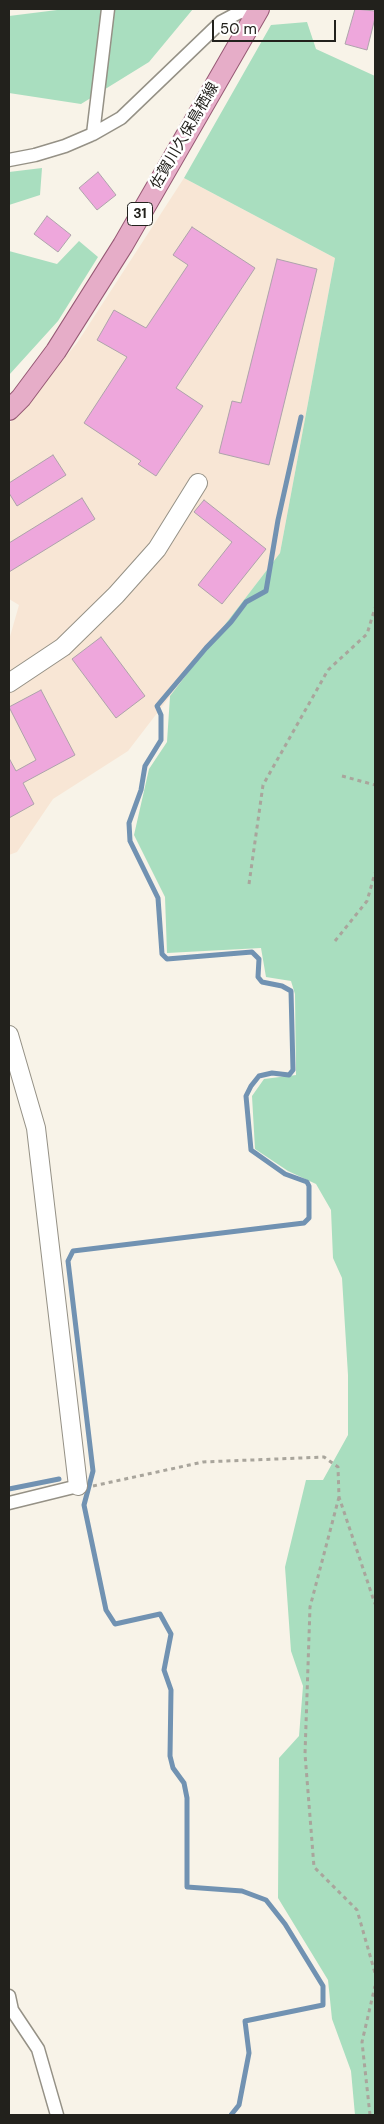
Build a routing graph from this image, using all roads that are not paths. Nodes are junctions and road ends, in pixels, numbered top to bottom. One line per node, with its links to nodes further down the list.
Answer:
1 (108, 9): 3 (street)
2 (257, 9): 3 (street); 5 (main road, 佐賀川久保鳥栖線 / 31)
3 (94, 134): 4 (street)
4 (9, 160)
5 (9, 410)
6 (198, 483): 7 (street)
7 (9, 683)
8 (9, 1035): 9 (street)
9 (78, 1486): 10 (street)
10 (9, 1503)
11 (9, 1996): 12 (street)
12 (57, 2115)

